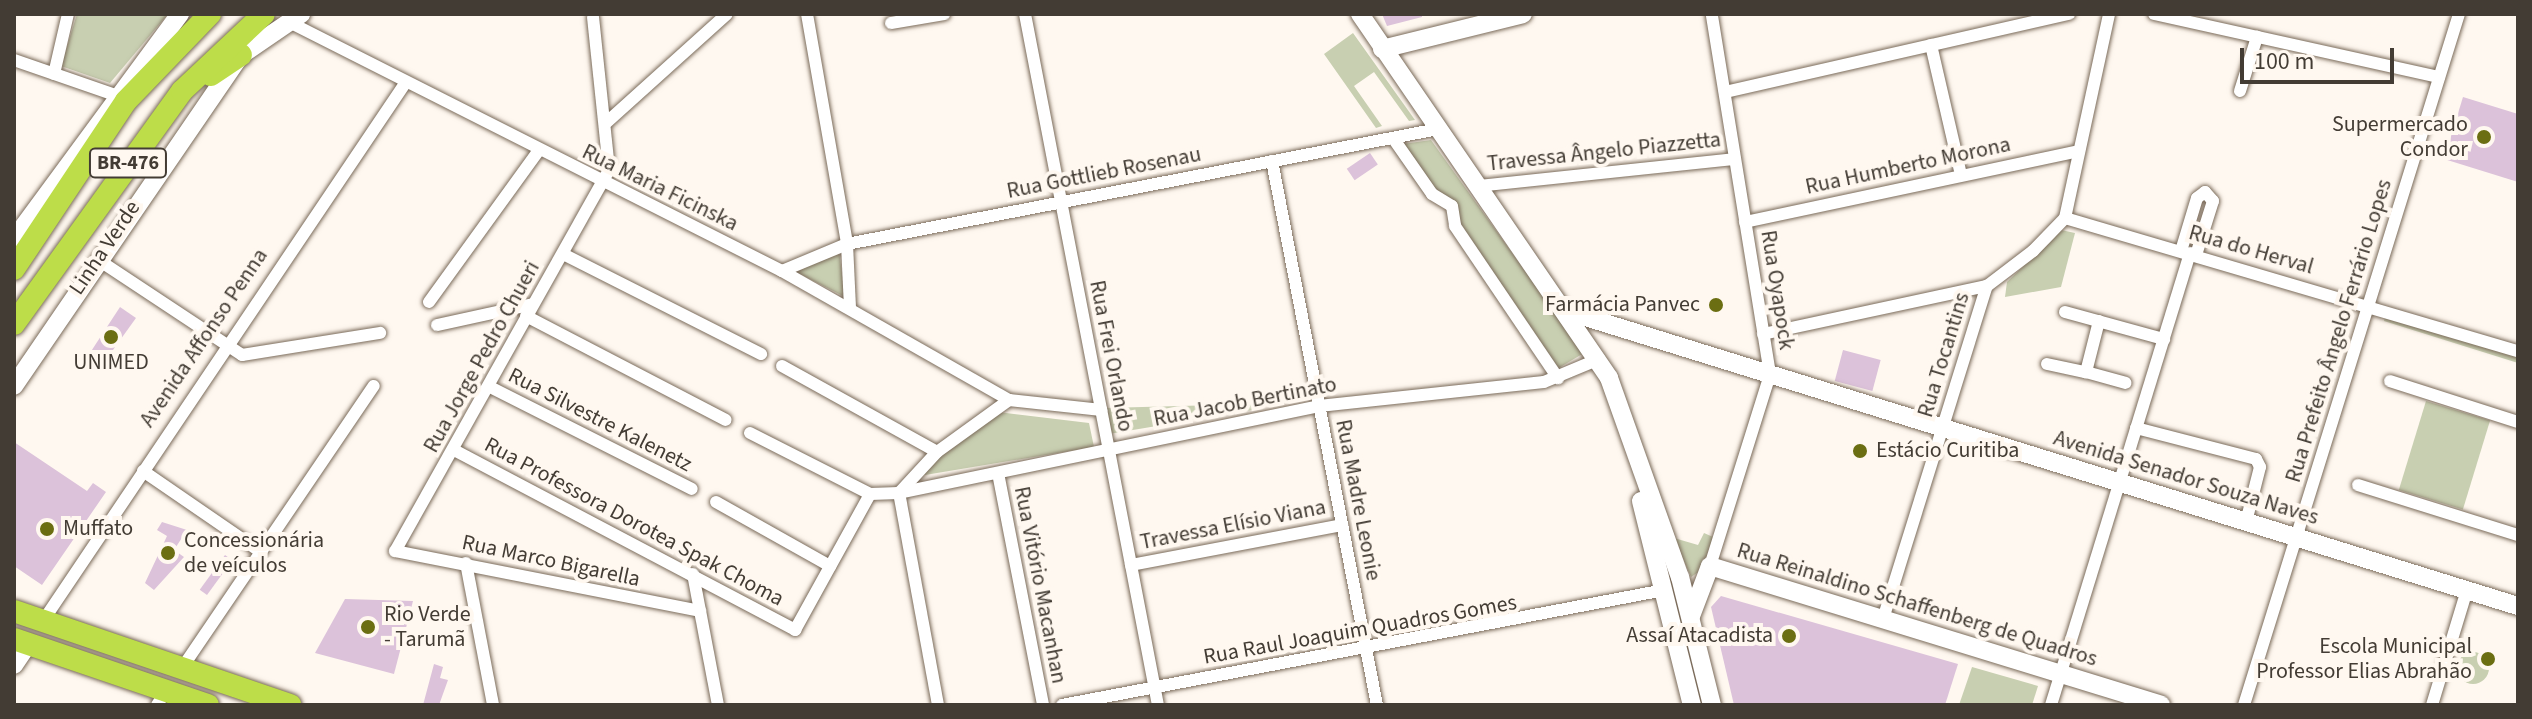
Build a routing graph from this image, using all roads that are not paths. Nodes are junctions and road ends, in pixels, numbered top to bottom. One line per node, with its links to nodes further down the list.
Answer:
1 (68, 14): 24 (street)
2 (180, 14): 30 (main road)
3 (210, 14): 49 (highway)
4 (264, 14): 27 (highway, Linha Verde / BR-476)
5 (727, 14): 31 (street)
6 (807, 14): 45 (street)
7 (944, 14): 18 (street)
8 (1025, 14): 41 (street, Rua Frei Orlando)
9 (1360, 14): 21 (main road)
10 (1523, 14): 21 (main road)
11 (1712, 14): 29 (street, Rua Oyapock)
12 (2069, 14): 20 (street)
13 (2109, 14): 35 (street)
14 (2154, 14): 19 (street)
15 (2459, 14): 25 (street, Rua Prefeito Ângelo Ferrário Lopes)
16 (593, 17): 31 (street, Rua Jorge Pedro Chueri)
17 (295, 18): 22 (main road, Linha Verde); 26 (street, Rua Maria Ficinska)
18 (891, 23)
19 (2257, 37): 25 (street); 28 (street)
20 (1931, 45): 29 (street); 38 (street)
21 (1382, 49): 32 (main road)
22 (241, 55): 27 (highway); 48 (main road, Linha Verde)
23 (14, 60): 24 (street)
24 (54, 74): 30 (street)
25 (2439, 77): 53 (street, Rua Prefeito Ângelo Ferrário Lopes)
26 (406, 82): 34 (street, Rua Maria Ficinska); 64 (street, Avenida Affonso Penna)
27 (182, 91): 59 (highway, Linha Verde / BR-476)
28 (2240, 91)
29 (1725, 92): 36 (street, Rua Oyapock)
30 (115, 95): 44 (main road)
31 (607, 122): 39 (street, Rua Jorge Pedro Chueri)
32 (1438, 129): 33 (street, Rua Gottlieb Rosenau); 40 (main road)
33 (1393, 138): 37 (street, Rua Gottlieb Rosenau); 72 (street)
34 (539, 150): 39 (street, Rua Maria Ficinska); 52 (street)
35 (2079, 151): 38 (street, Rua Humberto Morona); 42 (street)
36 (1735, 159): 40 (street, Travessa Ângelo Piazzetta); 43 (street, Rua Oyapock)
37 (1272, 161): 41 (street, Rua Gottlieb Rosenau); 79 (street, Rua Madre Leonie)
38 (1961, 175): 43 (street, Rua Humberto Morona)
39 (603, 181): 47 (street, Rua Jorge Pedro Chueri); 50 (street, Rua Maria Ficinska)
40 (1478, 186): 56 (main road)
41 (1061, 202): 45 (street, Rua Gottlieb Rosenau); 80 (street, Rua Frei Orlando)
42 (2065, 218): 46 (street, Rua do Herval); 51 (street)
43 (1745, 222): 62 (street, Rua Oyapock)
44 (14, 239)
45 (847, 244): 50 (street, Rua Gottlieb Rosenau); 54 (street)
46 (2189, 253): 53 (street, Rua do Herval); 63 (street)
47 (563, 254): 55 (street, Rua Jorge Pedro Chueri); 66 (street)
48 (97, 259): 64 (street); 75 (main road, Linha Verde)
49 (14, 269)
50 (782, 271): 54 (street, Rua Maria Ficinska)
51 (1987, 286): 62 (street); 83 (street, Rua Tocantins)
52 (429, 302)
53 (2368, 304): 65 (street, Rua do Herval); 101 (street, Rua Prefeito Ângelo Ferrário Lopes)
54 (850, 308): 78 (street, Rua Maria Ficinska)
55 (530, 310): 60 (street); 77 (street, Rua Jorge Pedro Chueri); 81 (street)
56 (1566, 311): 67 (main road); 71 (main road, Avenida Senador Souza Naves)
57 (2065, 312): 58 (street)
58 (2099, 321): 63 (street); 70 (street)
59 (14, 324)
60 (437, 325)
61 (380, 333): 64 (street)
62 (1763, 334): 71 (street, Rua Oyapock)
63 (2164, 339): 84 (street)
64 (226, 349): 90 (street, Avenida Affonso Penna)
65 (2518, 351)
66 (761, 354)
67 (1599, 359): 72 (street, Rua Jacob Bertinato); 86 (main road)
68 (2047, 364): 70 (street)
69 (782, 366): 89 (street)
70 (2086, 372): 74 (street)
71 (1770, 374): 83 (main road, Avenida Senador Souza Naves); 107 (street, Rua Oyapock)
72 (1558, 378): 79 (street, Rua Jacob Bertinato)
73 (2390, 381): 82 (street)
74 (2126, 383)
75 (14, 386)
76 (374, 386): 102 (street)
77 (490, 387): 88 (street, Rua Jorge Pedro Chueri); 94 (street, Rua Silvestre Kalenetz)
78 (1009, 400): 80 (street); 89 (street)
79 (1319, 406): 87 (street, Rua Jacob Bertinato); 99 (street, Rua Madre Leonie)
80 (1101, 410): 87 (street, Rua Frei Orlando)
81 (726, 420)
82 (2518, 422)
83 (1943, 428): 92 (main road, Avenida Senador Souza Naves); 115 (street, Rua Tocantins)
84 (2136, 428): 92 (street); 98 (street)
85 (750, 433): 96 (street)
86 (1631, 435): 109 (main road); 114 (main road)
87 (1109, 449): 91 (street, Rua Jacob Bertinato); 105 (street, Rua Frei Orlando)
88 (454, 450): 103 (street, Rua Jorge Pedro Chueri); 108 (street, Rua Professora Dorotea Spak Choma)
89 (937, 452): 95 (street)
90 (143, 471): 102 (street); 116 (street, Avenida Affonso Penna)
91 (998, 473): 95 (street, Rua Jacob Bertinato); 129 (street, Rua Vitório Macanhan)
92 (2119, 483): 98 (main road, Avenida Senador Souza Naves); 121 (street)
93 (2358, 485): 100 (street)
94 (692, 489)
95 (899, 493): 96 (street, Rua Jacob Bertinato); 128 (street)
96 (870, 494): 106 (street)
97 (716, 502): 106 (street)
98 (2246, 522): 101 (main road, Avenida Senador Souza Naves)
99 (1342, 525): 105 (street, Travessa Elísio Viana); 118 (street, Rua Madre Leonie)
100 (2518, 535)
101 (2296, 537): 110 (main road, Avenida Senador Souza Naves); 137 (street, Rua Prefeito Ângelo Ferrário Lopes)
102 (258, 550): 120 (street)
103 (395, 551): 104 (street, Rua Marco Bigarella)
104 (466, 563): 113 (street, Rua Marco Bigarella); 126 (street)
105 (1131, 565): 122 (street, Rua Frei Orlando)
106 (830, 566): 108 (street, Rua Professora Dorotea Spak Choma)
107 (1710, 566): 114 (main road, Rua Reinaldino Schaffenberg de Quadros); 115 (main road, Rua Reinaldino Schaffenberg de Quadros)
108 (693, 574): 113 (street)
109 (1664, 590): 118 (street, Rua Raul Joaquim Quadros Gomes); 133 (main road)
110 (2467, 590): 111 (main road, Avenida Senador Souza Naves); 138 (street)
111 (2518, 606)
112 (14, 611): 116 (highway)
113 (700, 611): 127 (street)
114 (1691, 616): 134 (main road)
115 (1883, 619): 121 (main road, Rua Reinaldino Schaffenberg de Quadros)
116 (43, 621): 120 (highway)
117 (21, 642): 119 (main road); 123 (highway)
118 (1366, 650): 122 (street, Rua Raul Joaquim Quadros Gomes); 132 (street, Rua Madre Leonie)
119 (14, 665)
120 (182, 668): 125 (highway)
121 (2060, 674): 135 (street); 136 (main road, Rua Reinaldino Schaffenberg de Quadros)
122 (1155, 687): 130 (street, Rua Raul Joaquim Quadros Gomes); 131 (street, Rua Frei Orlando)
123 (162, 698): 124 (highway)
124 (208, 705)
125 (290, 705)
126 (493, 705)
127 (718, 705)
128 (938, 705)
129 (1043, 705)
130 (1062, 705)
131 (1158, 705)
132 (1377, 705)
133 (1692, 705)
134 (1712, 705)
135 (2051, 705)
136 (2161, 705)
137 (2244, 705)
138 (2432, 705)

